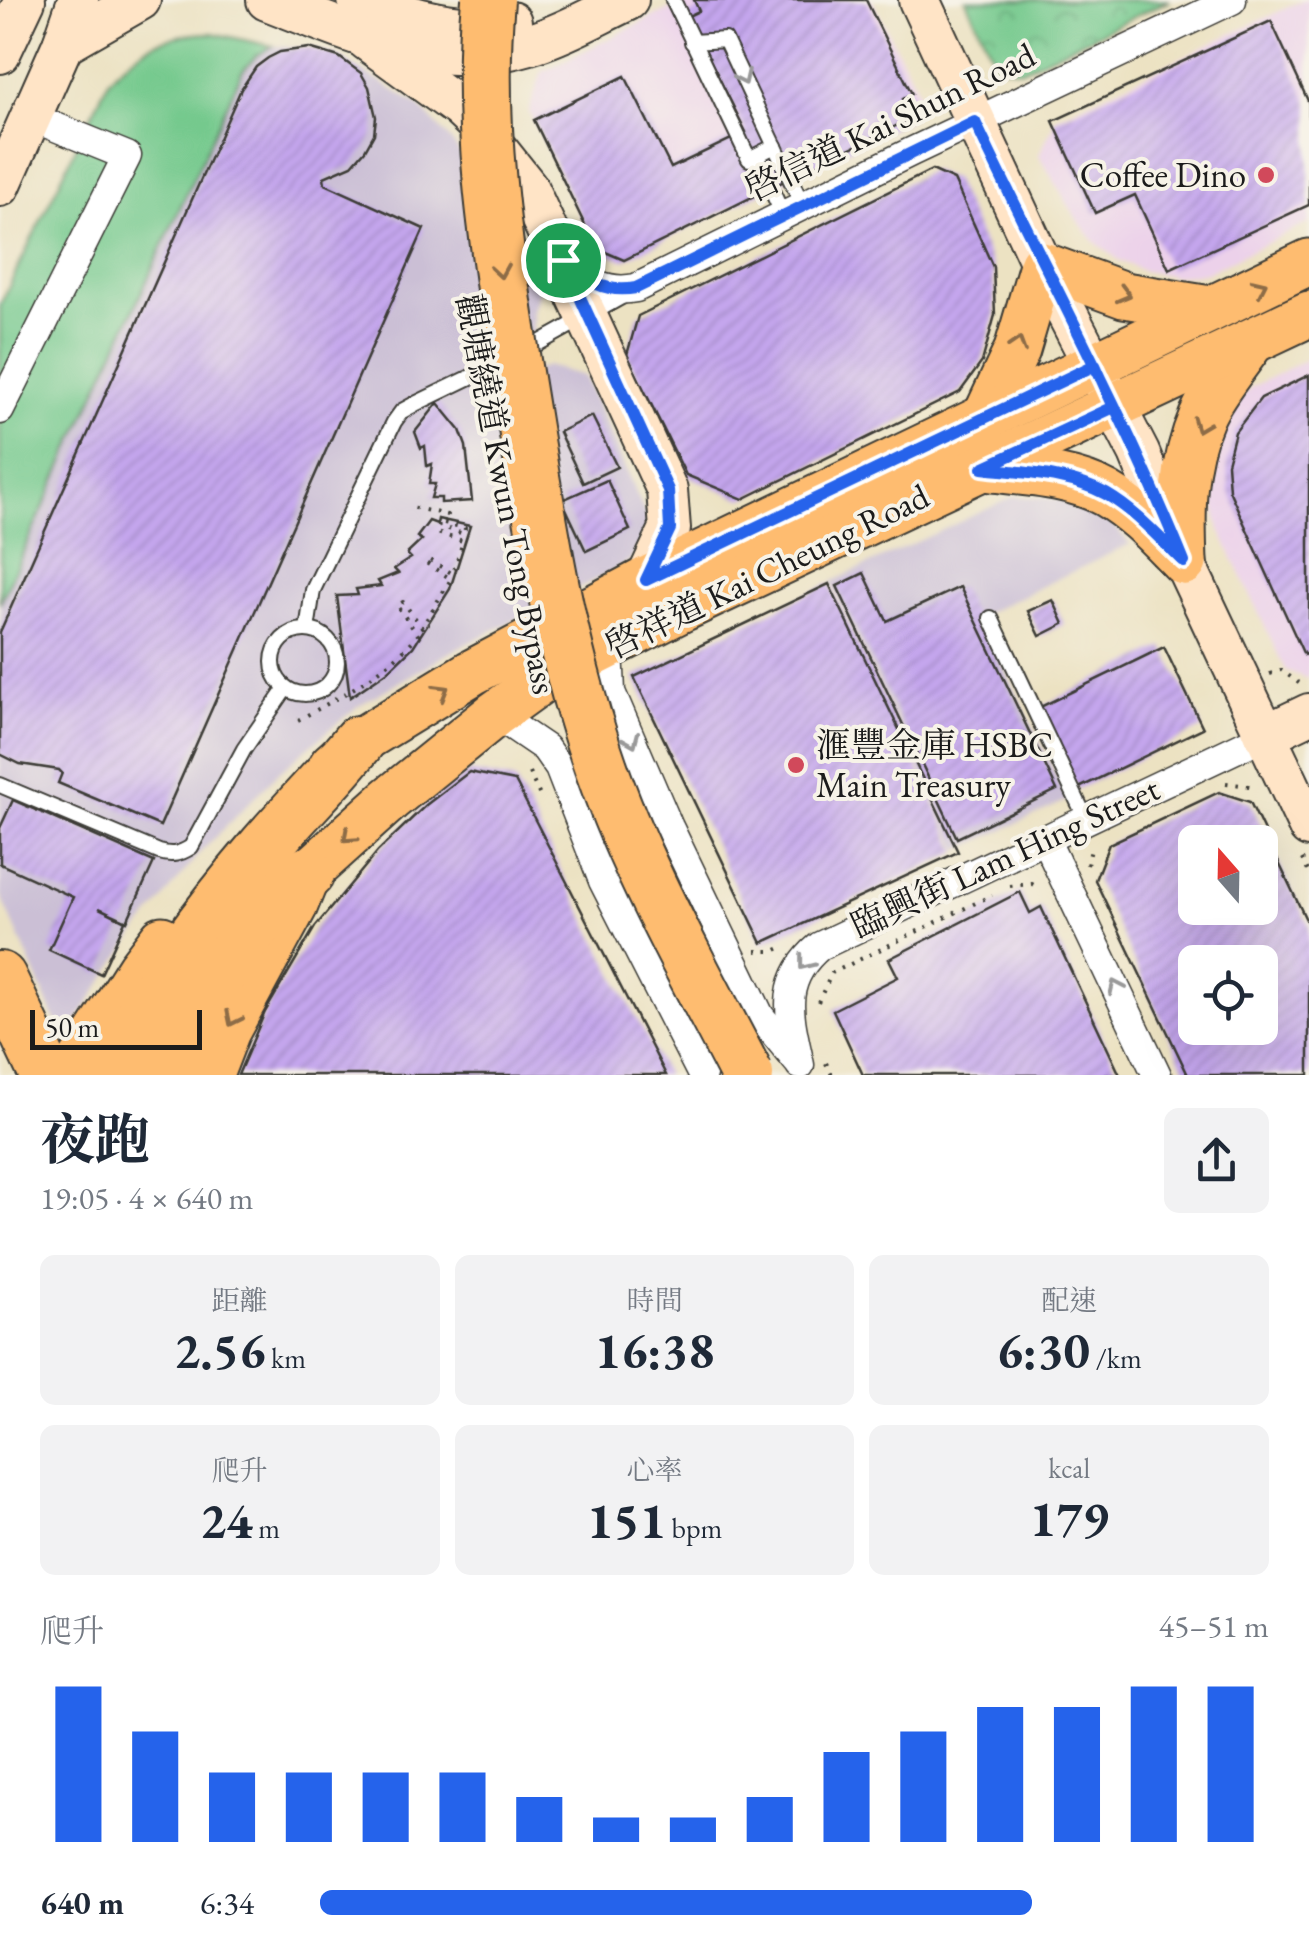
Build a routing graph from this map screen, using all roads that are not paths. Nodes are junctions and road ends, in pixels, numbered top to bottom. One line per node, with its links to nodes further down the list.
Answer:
1 (24, 0): 15 (main road)
2 (78, 0): 14 (main road)
3 (140, 0): 14 (main road)
4 (267, 0): 12 (main road)
5 (358, 0): 11 (main road)
6 (565, 0): 11 (main road)
7 (628, 0): 11 (main road)
8 (673, 0): 13 (lane)
9 (919, 0): 17 (main road)
10 (1232, 0): 17 (street, 啓信道 Kai Shun Road)
11 (479, 21): 12 (main road); 21 (street); 62 (highway, 觀塘繞道 Kwun Tong Bypass); 63 (highway, 觀塘繞道 Kwun Tong Bypass, one-way to 63, bridge)
12 (367, 40): 21 (main road)
13 (692, 42): 18 (lane, one-way to 18); 19 (lane)
14 (63, 44): 16 (main road)
15 (0, 53)
16 (31, 117): 20 (main road); 33 (street)
17 (975, 122): 22 (street, 啓信道 Kai Shun Road); 25 (main road)
18 (775, 146): 19 (lane); 22 (lane)
19 (756, 156): 22 (lane)
20 (0, 186)
21 (527, 187): 23 (main road)
22 (793, 210): 26 (street, 啓信道 Kai Shun Road)
23 (563, 260): 26 (street); 29 (main road)
24 (1309, 262): 27 (main road, 啓祥道 Kai Cheung Road, one-way to 24)
25 (1042, 265): 27 (main road, one-way to 27); 31 (main road); 34 (main road, one-way to 25)
26 (636, 288): 29 (lane, 啓信道 Kai Shun Road)
27 (1210, 309): 31 (main road, 啓祥道 Kai Cheung Road)
28 (1309, 314): 30 (main road, 啓祥道 Kai Cheung Road)
29 (588, 318): 37 (main road); 39 (lane, 啓信道 Kai Shun Road)
30 (1251, 343): 32 (main road, 啓祥道 Kai Cheung Road); 36 (main road, one-way to 36)
31 (1095, 365): 32 (main road); 34 (main road, 啓祥道 Kai Cheung Road)
32 (1114, 407): 35 (main road, 啓祥道 Kai Cheung Road); 36 (main road)
33 (0, 410)
34 (984, 420): 37 (main road, 啓祥道 Kai Cheung Road)
35 (983, 468): 36 (main road); 40 (main road, 啓祥道 Kai Cheung Road)
36 (1184, 562): 44 (main road)
37 (646, 580): 45 (main road, 啓祥道 Kai Cheung Road, one-way to 37)
38 (991, 618): 47 (lane)
39 (308, 630): 41 (lane); 41 (lane)
40 (609, 647): 42 (main road, 啓祥道 Kai Cheung Road); 48 (street, one-way to 48)
41 (286, 688): 46 (lane)
42 (494, 714): 51 (main road, 啓祥道 Kai Cheung Road, one-way to 51); 52 (street)
43 (1309, 714): 44 (main road, 臨興街 Lam Hing Street)
44 (1265, 734): 47 (street, 臨興街 Lam Hing Street); 49 (main road)
45 (358, 742): 57 (main road, 啓祥道 Kai Cheung Road); 58 (highway)
46 (0, 785)
47 (1086, 819): 50 (street, 臨興街 Lam Hing Street)
48 (669, 827): 52 (street); 55 (street)
49 (1309, 827)
50 (1045, 839): 55 (street, 臨興街 Lam Hing Street, one-way to 55); 64 (street, one-way to 50)
51 (308, 873): 54 (highway); 61 (main road, 啓祥道 Kai Cheung Road, one-way to 61)
52 (603, 880): 62 (street)
53 (0, 978): 56 (highway)
54 (204, 1002): 59 (highway); 60 (highway)
55 (802, 1070)
56 (46, 1075)
57 (72, 1075)
58 (109, 1075)
59 (158, 1075)
60 (180, 1075)
61 (210, 1075)
62 (705, 1075)
63 (747, 1075)
64 (1157, 1075)

